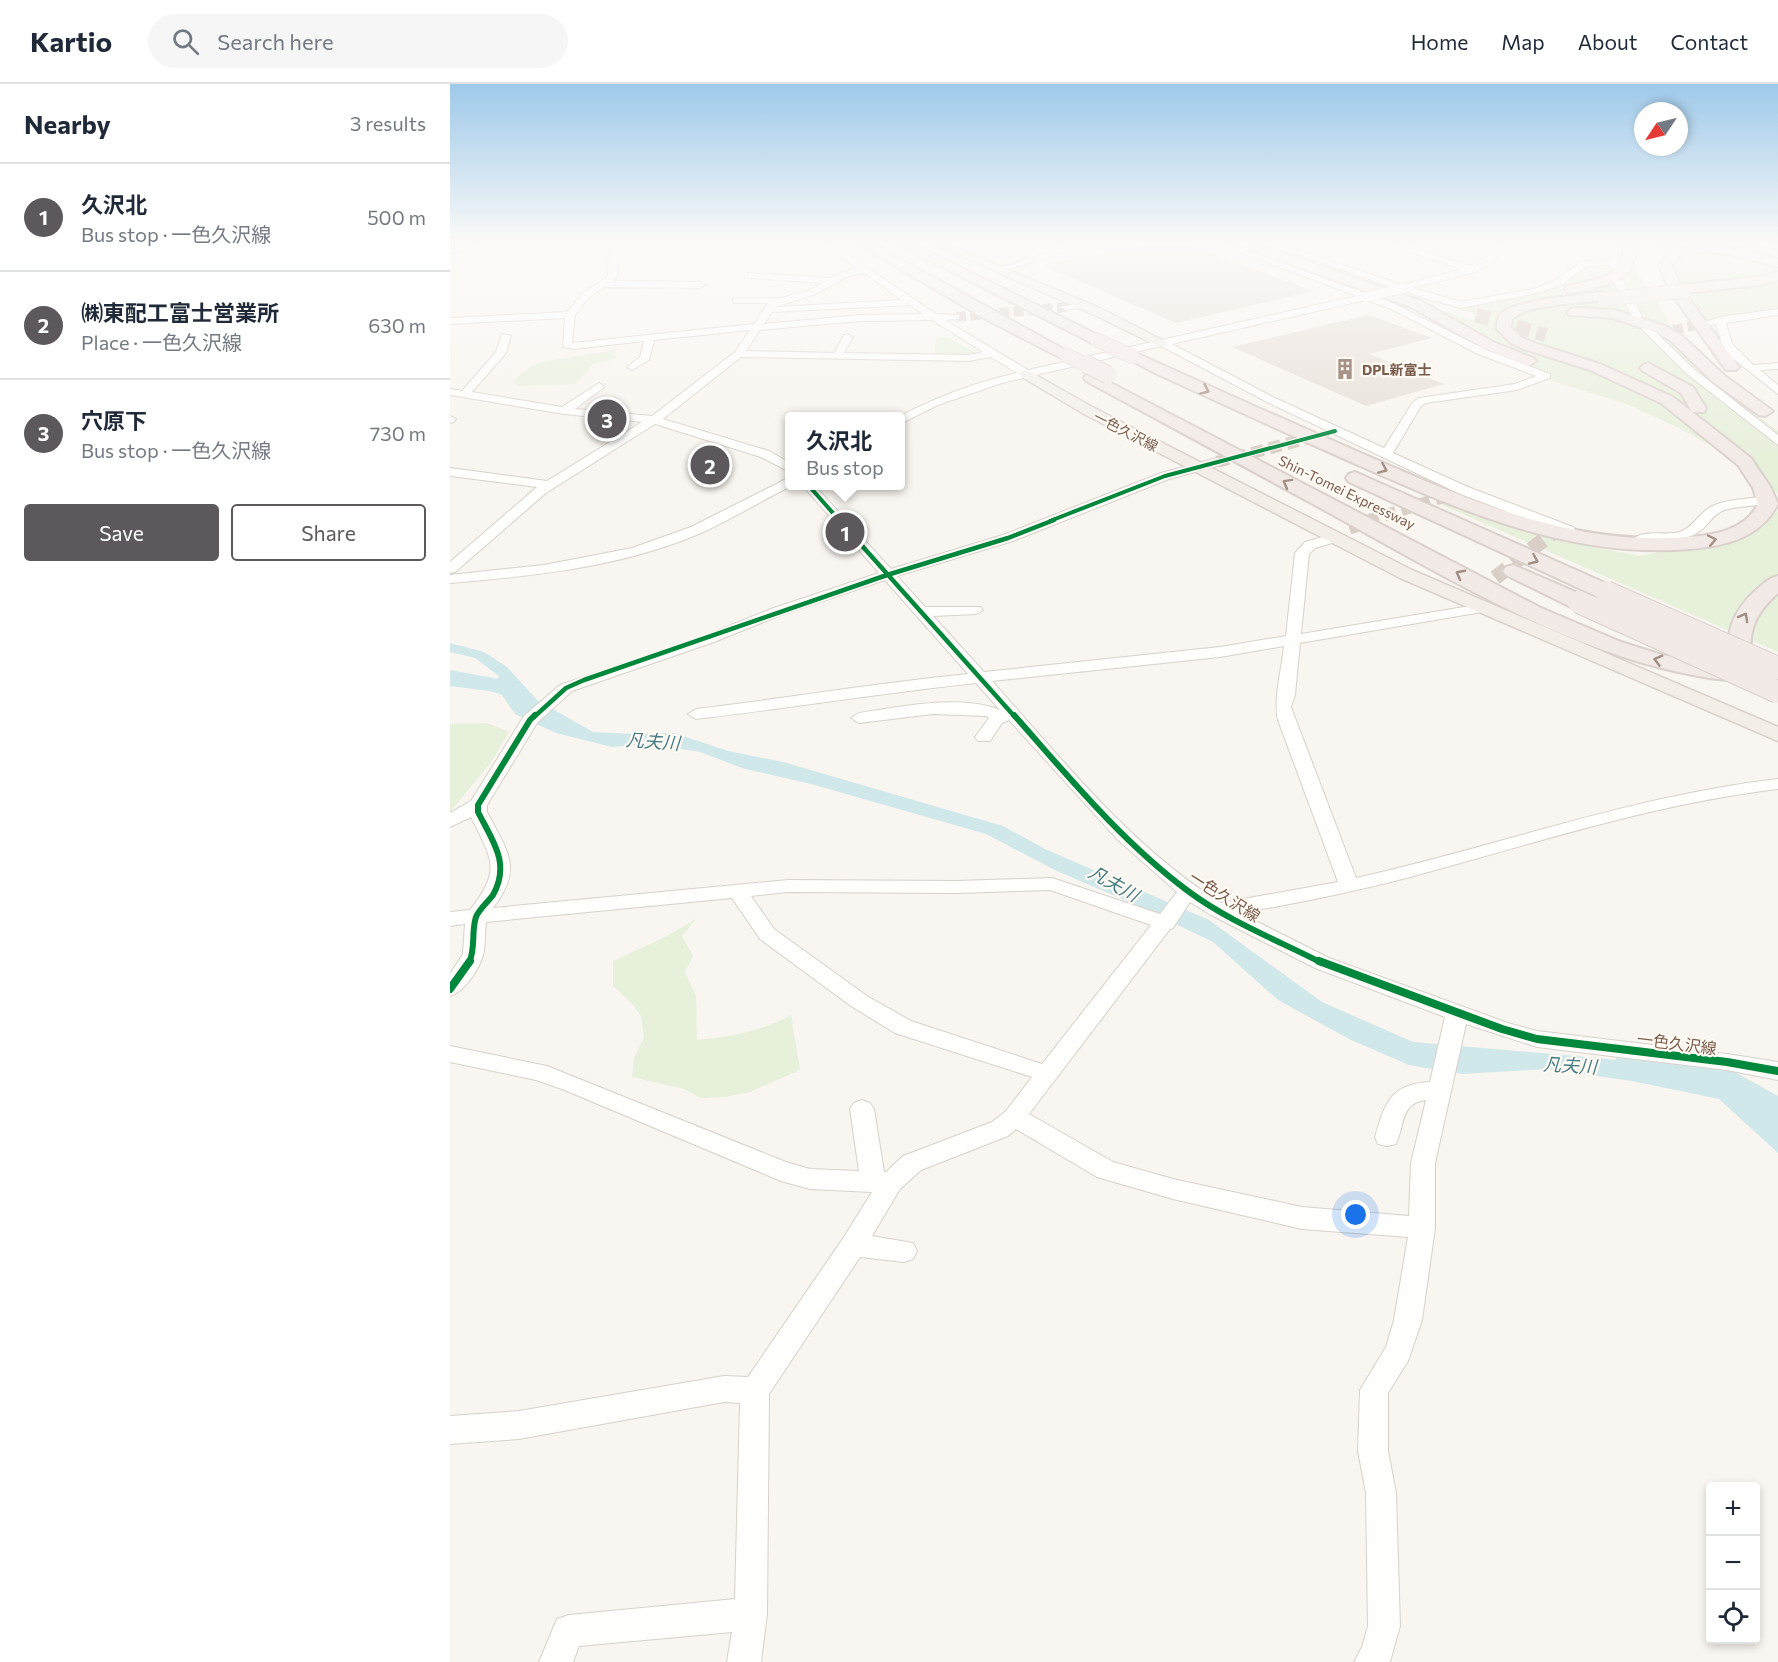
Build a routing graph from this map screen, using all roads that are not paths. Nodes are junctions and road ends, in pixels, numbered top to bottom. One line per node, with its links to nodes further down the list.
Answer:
1 (570, 315): 31 (street)
2 (557, 316): 25 (street)
3 (763, 316): 28 (street)
4 (931, 316): 22 (street)
5 (989, 316): 46 (highway)
6 (1026, 316): 46 (highway, Shin-Tomei Expressway)
7 (1048, 316): 46 (highway, bridge)
8 (1104, 316): 33 (main road)
9 (1283, 316): 33 (street)
10 (1413, 316): 63 (street)
11 (1436, 316): 54 (highway)
12 (1472, 316): 23 (highway)
13 (1487, 316): 23 (highway)
14 (1509, 316): 53 (highway)
15 (1518, 316): 50 (highway)
16 (1554, 316): 50 (highway)
17 (1620, 316): 56 (highway)
18 (1686, 316): 42 (highway)
19 (1694, 316): 42 (highway)
20 (1751, 316): 24 (street)
21 (956, 317): 22 (street)
22 (935, 318): 28 (street); 34 (street)
23 (1483, 319): 53 (highway)
24 (1720, 320): 27 (street); 44 (street)
25 (450, 321)
26 (1678, 322): 56 (highway)
27 (1706, 323)
28 (758, 327): 31 (street); 35 (street)
29 (1652, 331): 62 (street)
30 (506, 336): 52 (street)
31 (650, 337): 41 (street)
32 (848, 337): 37 (street)
33 (1162, 343): 47 (street); 60 (street)
34 (994, 353): 38 (street); 47 (street)
35 (739, 354): 36 (street); 58 (street)
36 (800, 355): 37 (street); 43 (street)
37 (837, 356): 38 (street)
38 (934, 357): 45 (street)
39 (1637, 364): 54 (highway)
40 (1778, 366): 44 (street)
41 (632, 367)
42 (1731, 367): 56 (highway)
43 (794, 368)
44 (1750, 368): 51 (street)
45 (917, 369)
46 (1113, 369): 65 (highway, one-way to 65); 68 (highway, Shin-Tomei Expressway); 91 (highway, one-way to 46)
47 (1027, 374): 57 (street); 67 (main road, 一色久沢線)
48 (599, 386): 55 (street)
49 (450, 392): 52 (street)
50 (1672, 392): 54 (highway)
51 (1778, 392)
52 (466, 393): 55 (street)
53 (1654, 393): 54 (highway)
54 (1689, 410): 65 (highway); 69 (highway)
55 (564, 411): 58 (street)
56 (1772, 411): 59 (highway)
57 (905, 418)
58 (654, 420): 66 (street); 73 (street)
59 (1778, 423)
60 (1335, 431): 61 (street); 63 (street)
61 (1321, 435)
62 (1778, 441)
63 (1386, 454): 77 (street)
64 (1217, 462): 67 (street)
65 (1745, 462): 74 (highway)
66 (785, 466)
67 (1198, 467): 79 (main road, 一色久沢線); 83 (street)
68 (1316, 468)
69 (1770, 468)
70 (1340, 471): 90 (highway, Shin-Tomei Expressway, one-way to 90, bridge)
71 (450, 472): 73 (street)
72 (785, 483): 84 (street)
73 (551, 485): 82 (street)
74 (1778, 486)
75 (813, 490): 83 (street, 一色久沢線)
76 (1344, 490): 80 (highway, Shin-Tomei Expressway)
77 (1759, 501)
78 (1349, 527): 79 (street)
79 (1330, 536): 86 (main road, 一色久沢線); 89 (street)
80 (1451, 541)
81 (1494, 562): 93 (highway, bridge)
82 (450, 569)
83 (887, 575): 88 (street, 一色久沢線); 101 (street)
84 (450, 579)
85 (1778, 582): 94 (highway, one-way to 85)
86 (1475, 600): 89 (street); 98 (main road, 一色久沢線)
87 (976, 610): 88 (street)
88 (922, 612): 92 (street, 一色久沢線)
89 (1294, 639): 92 (street); 103 (street)
90 (1778, 668)
91 (1778, 673)
92 (981, 677): 95 (street); 96 (street, 一色久沢線)
93 (1778, 692)
94 (1778, 706)
95 (696, 714)
96 (1008, 715): 97 (street); 99 (street); 105 (street, 一色久沢線)
97 (859, 718)
98 (1778, 735)
99 (984, 737)
100 (1778, 784): 103 (street)
101 (478, 804): 102 (street); 107 (street)
102 (450, 822)
103 (1349, 886): 106 (street)
104 (738, 892): 107 (street); 109 (street); 114 (street)
105 (1184, 897): 106 (street, 一色久沢線); 109 (street)
106 (1218, 910): 111 (street, 一色久沢線)
107 (476, 916): 108 (street); 110 (street)
108 (450, 919)
109 (1166, 923): 114 (street)
110 (450, 989)
111 (1457, 1014): 113 (street, 一色久沢線); 115 (street)
112 (450, 1054): 119 (street)
113 (1778, 1071)
114 (1048, 1074): 117 (street)
115 (1441, 1086): 118 (street); 120 (street)
116 (862, 1109): 119 (street)
117 (1014, 1117): 119 (street); 120 (street)
118 (1387, 1137)
119 (882, 1182): 121 (street)
120 (1422, 1228): 128 (street)
121 (853, 1245): 122 (street); 123 (street)
122 (904, 1251)
123 (755, 1391): 124 (street); 125 (street)
124 (450, 1430)
125 (751, 1614): 126 (street); 127 (street)
126 (556, 1662)
127 (744, 1662)
128 (1371, 1662)

